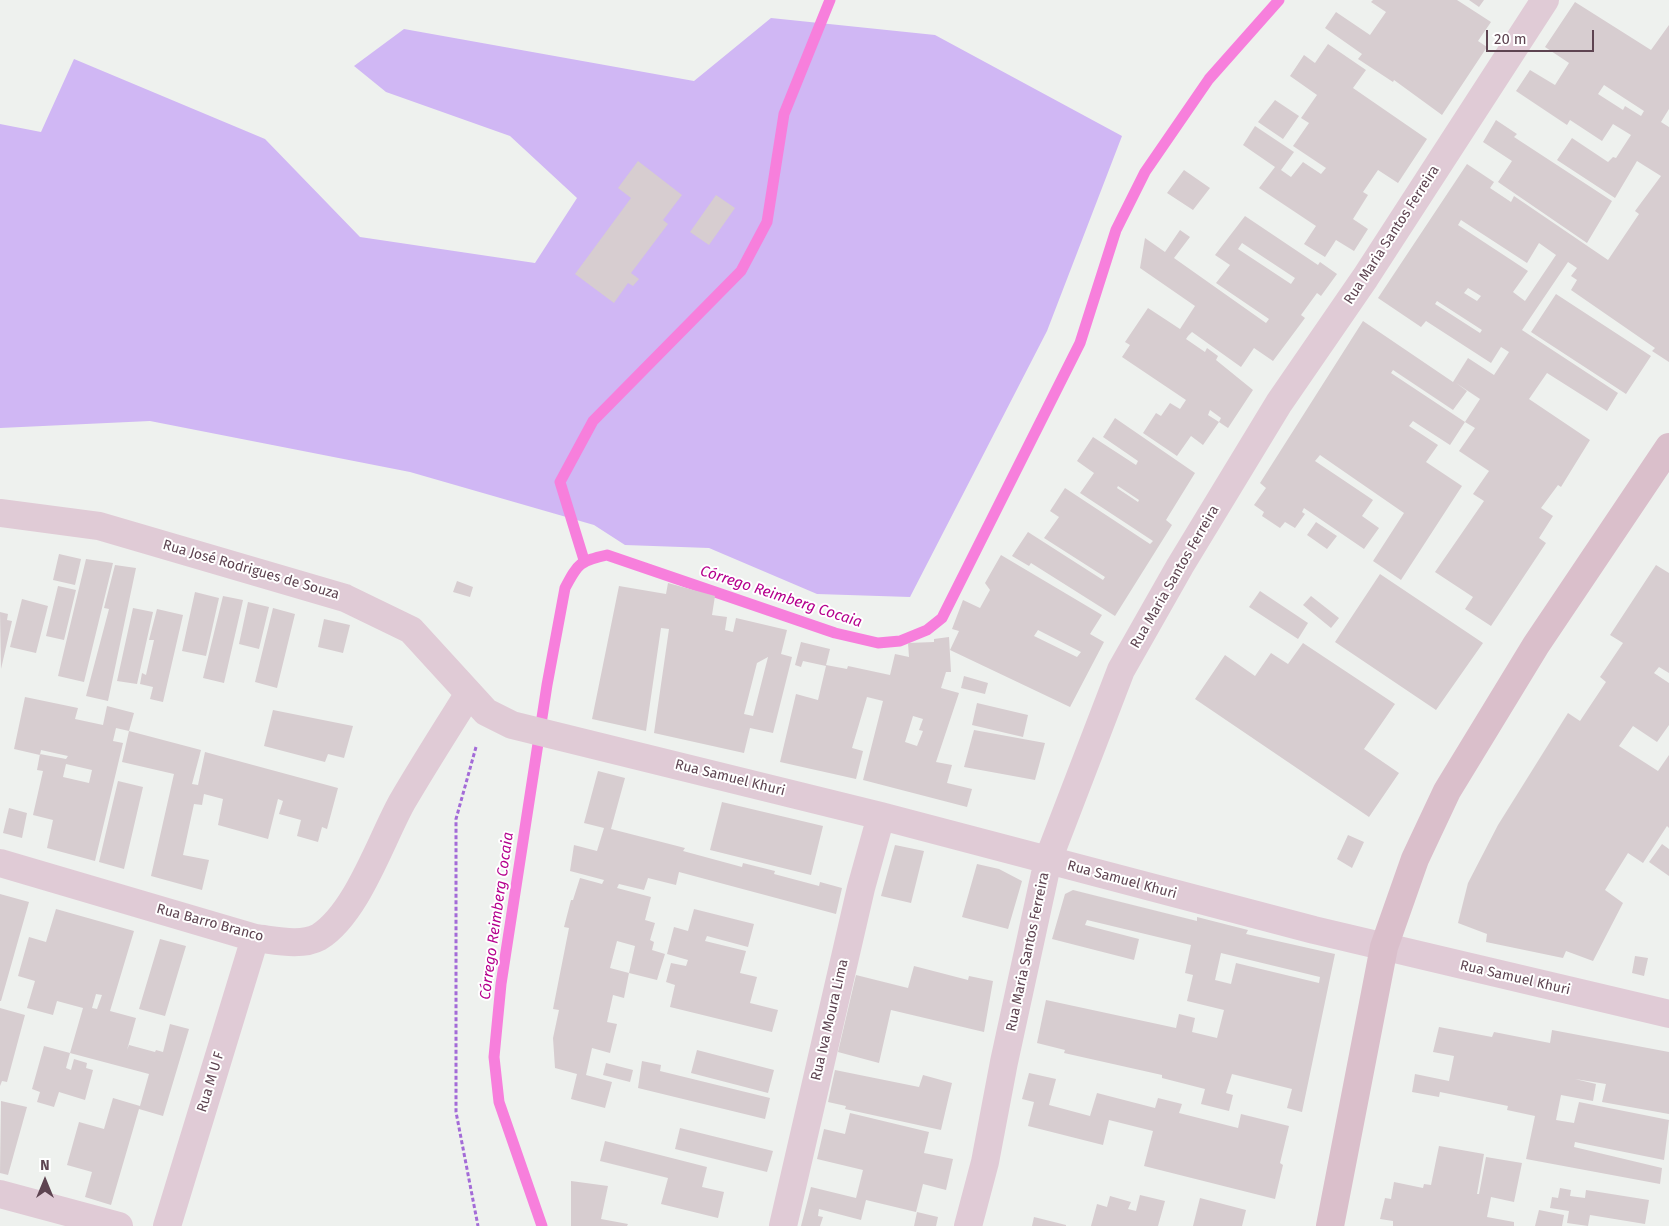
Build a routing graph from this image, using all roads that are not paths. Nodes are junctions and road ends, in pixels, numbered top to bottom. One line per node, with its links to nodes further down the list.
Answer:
1 (1545, 0): 6 (street, Rua Maria Santos Ferreira)
2 (1669, 447): 9 (main road)
3 (0, 513): 4 (street, Rua José Rodrigues de Souza)
4 (477, 704): 5 (street, Rua Samuel Khuri); 8 (street, Rua Barro Branco)
5 (881, 816): 6 (street, Rua Samuel Khuri); 14 (street, Rua Iva Moura Lima)
6 (1048, 860): 9 (street, Rua Samuel Khuri); 15 (street, Rua Maria Santos Ferreira)
7 (0, 863): 8 (street, Rua Barro Branco)
8 (255, 938): 13 (street, Rua M U F)
9 (1384, 947): 10 (street, Rua Samuel Khuri); 16 (main road)
10 (1669, 1014)
11 (0, 1194): 12 (street)
12 (119, 1226)
13 (167, 1226)
14 (783, 1226)
15 (968, 1226)
16 (1330, 1226)

